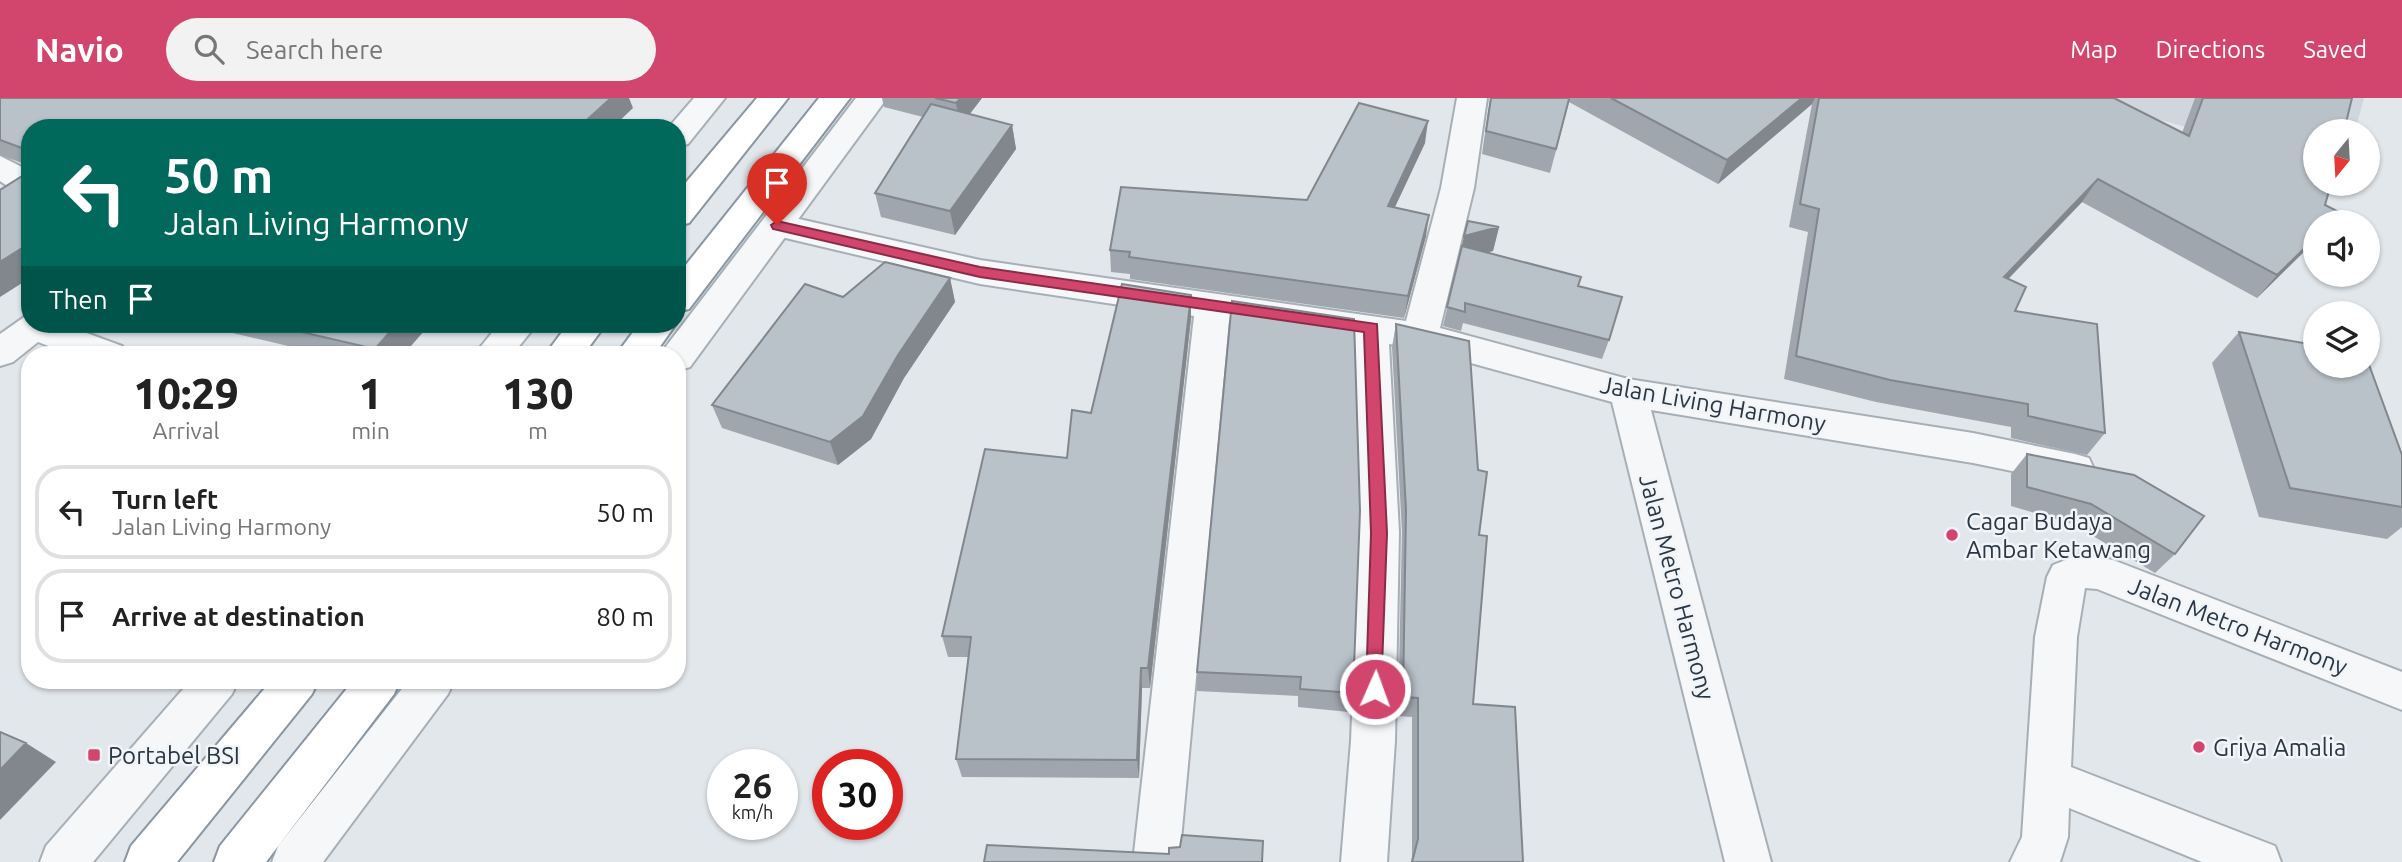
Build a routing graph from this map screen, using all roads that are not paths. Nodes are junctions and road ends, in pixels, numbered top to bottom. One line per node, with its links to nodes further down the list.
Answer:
1 (710, 98): 6 (street)
2 (773, 98): 9 (highway)
3 (835, 98): 11 (highway)
4 (872, 98): 10 (street)
5 (1472, 98): 16 (street)
6 (686, 126)
7 (0, 166): 8 (street)
8 (21, 180)
9 (686, 204)
10 (777, 225): 12 (street, Jalan Living Harmony); 18 (street)
11 (686, 288)
12 (1213, 305): 13 (street, Jalan Living Harmony); 32 (street)
13 (1371, 328): 16 (street, Jalan Living Harmony); 33 (street)
14 (25, 333): 19 (street)
15 (55, 333): 17 (street)
16 (1420, 336): 20 (street, Jalan Living Harmony)
17 (87, 346)
18 (686, 346)
19 (0, 353)
20 (1628, 393): 21 (street, Jalan Living Harmony); 34 (street, Jalan Metro Harmony)
21 (2114, 478)
22 (210, 689): 28 (street)
23 (289, 689): 29 (highway)
24 (373, 689): 30 (highway)
25 (427, 689): 31 (street)
26 (2402, 691): 27 (street, Jalan Metro Harmony)
27 (2049, 779): 35 (street, Jalan Metro Harmony); 36 (street)
28 (63, 862)
29 (148, 862)
30 (237, 862)
31 (295, 862)
32 (1156, 862)
33 (1364, 862)
34 (1748, 862)
35 (2033, 862)
36 (2258, 862)

